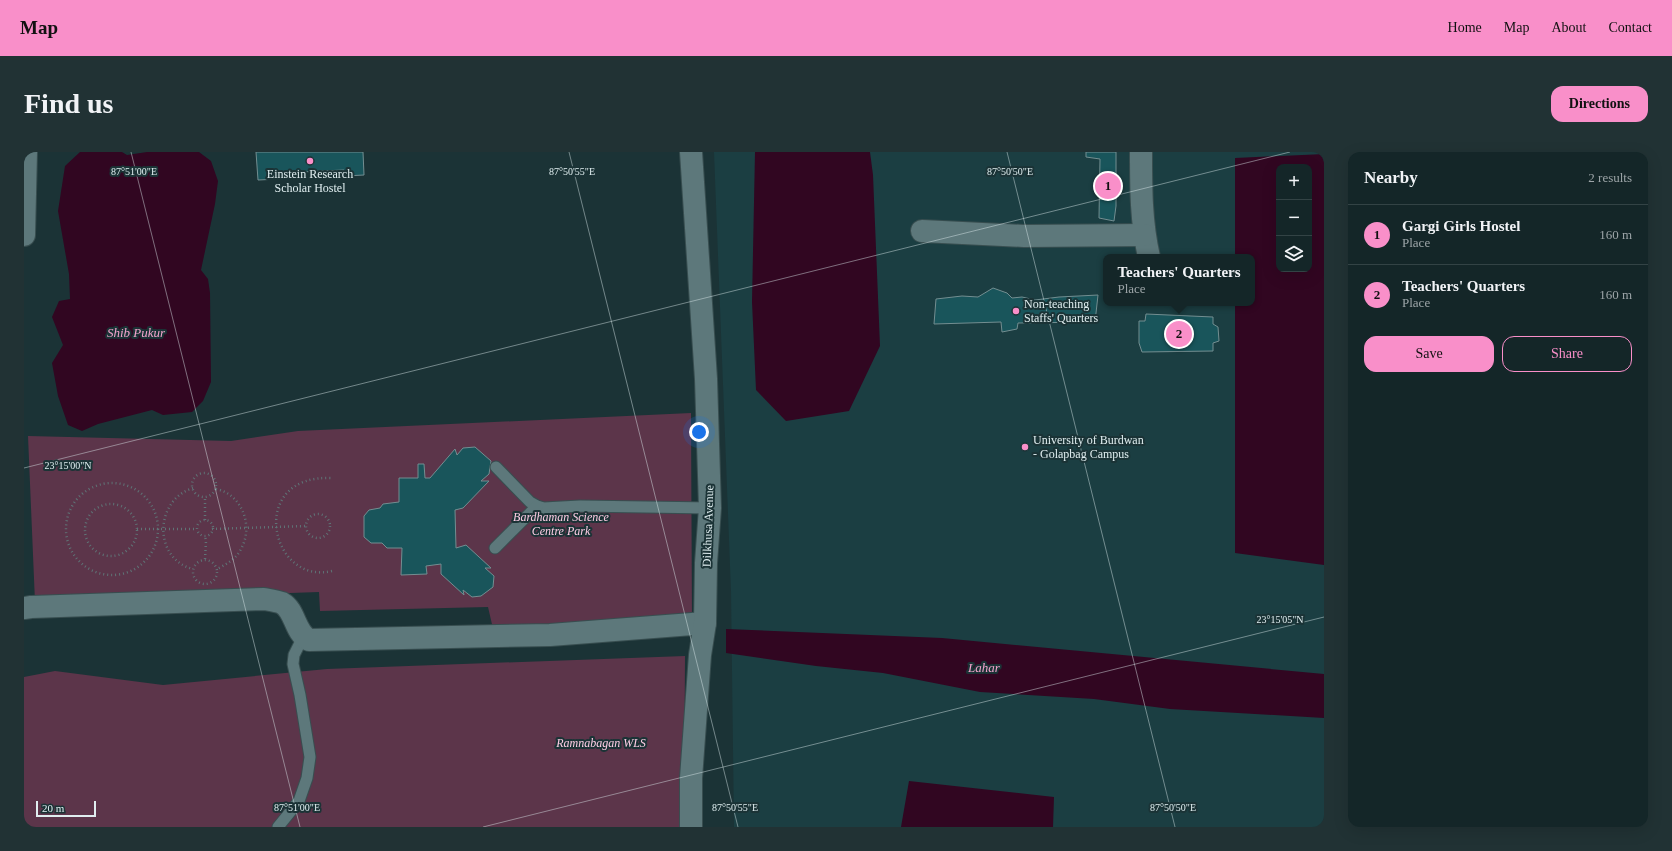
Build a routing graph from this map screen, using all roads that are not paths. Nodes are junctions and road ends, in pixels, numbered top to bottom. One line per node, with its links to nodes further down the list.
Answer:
1 (26, 152): 5 (street)
2 (692, 152): 10 (street, Dilkhusa Avenue)
3 (1141, 152): 6 (street)
4 (922, 231): 6 (street)
5 (24, 235)
6 (1144, 235): 7 (street)
7 (1148, 254)
8 (496, 467): 9 (lane)
9 (537, 506): 10 (lane); 11 (lane)
10 (710, 508): 13 (street, Dilkhusa Avenue)
11 (495, 548)
12 (24, 608): 14 (street)
13 (706, 623): 14 (street); 16 (street, Dilkhusa Avenue)
14 (303, 637): 15 (lane)
15 (278, 827)
16 (691, 827)

